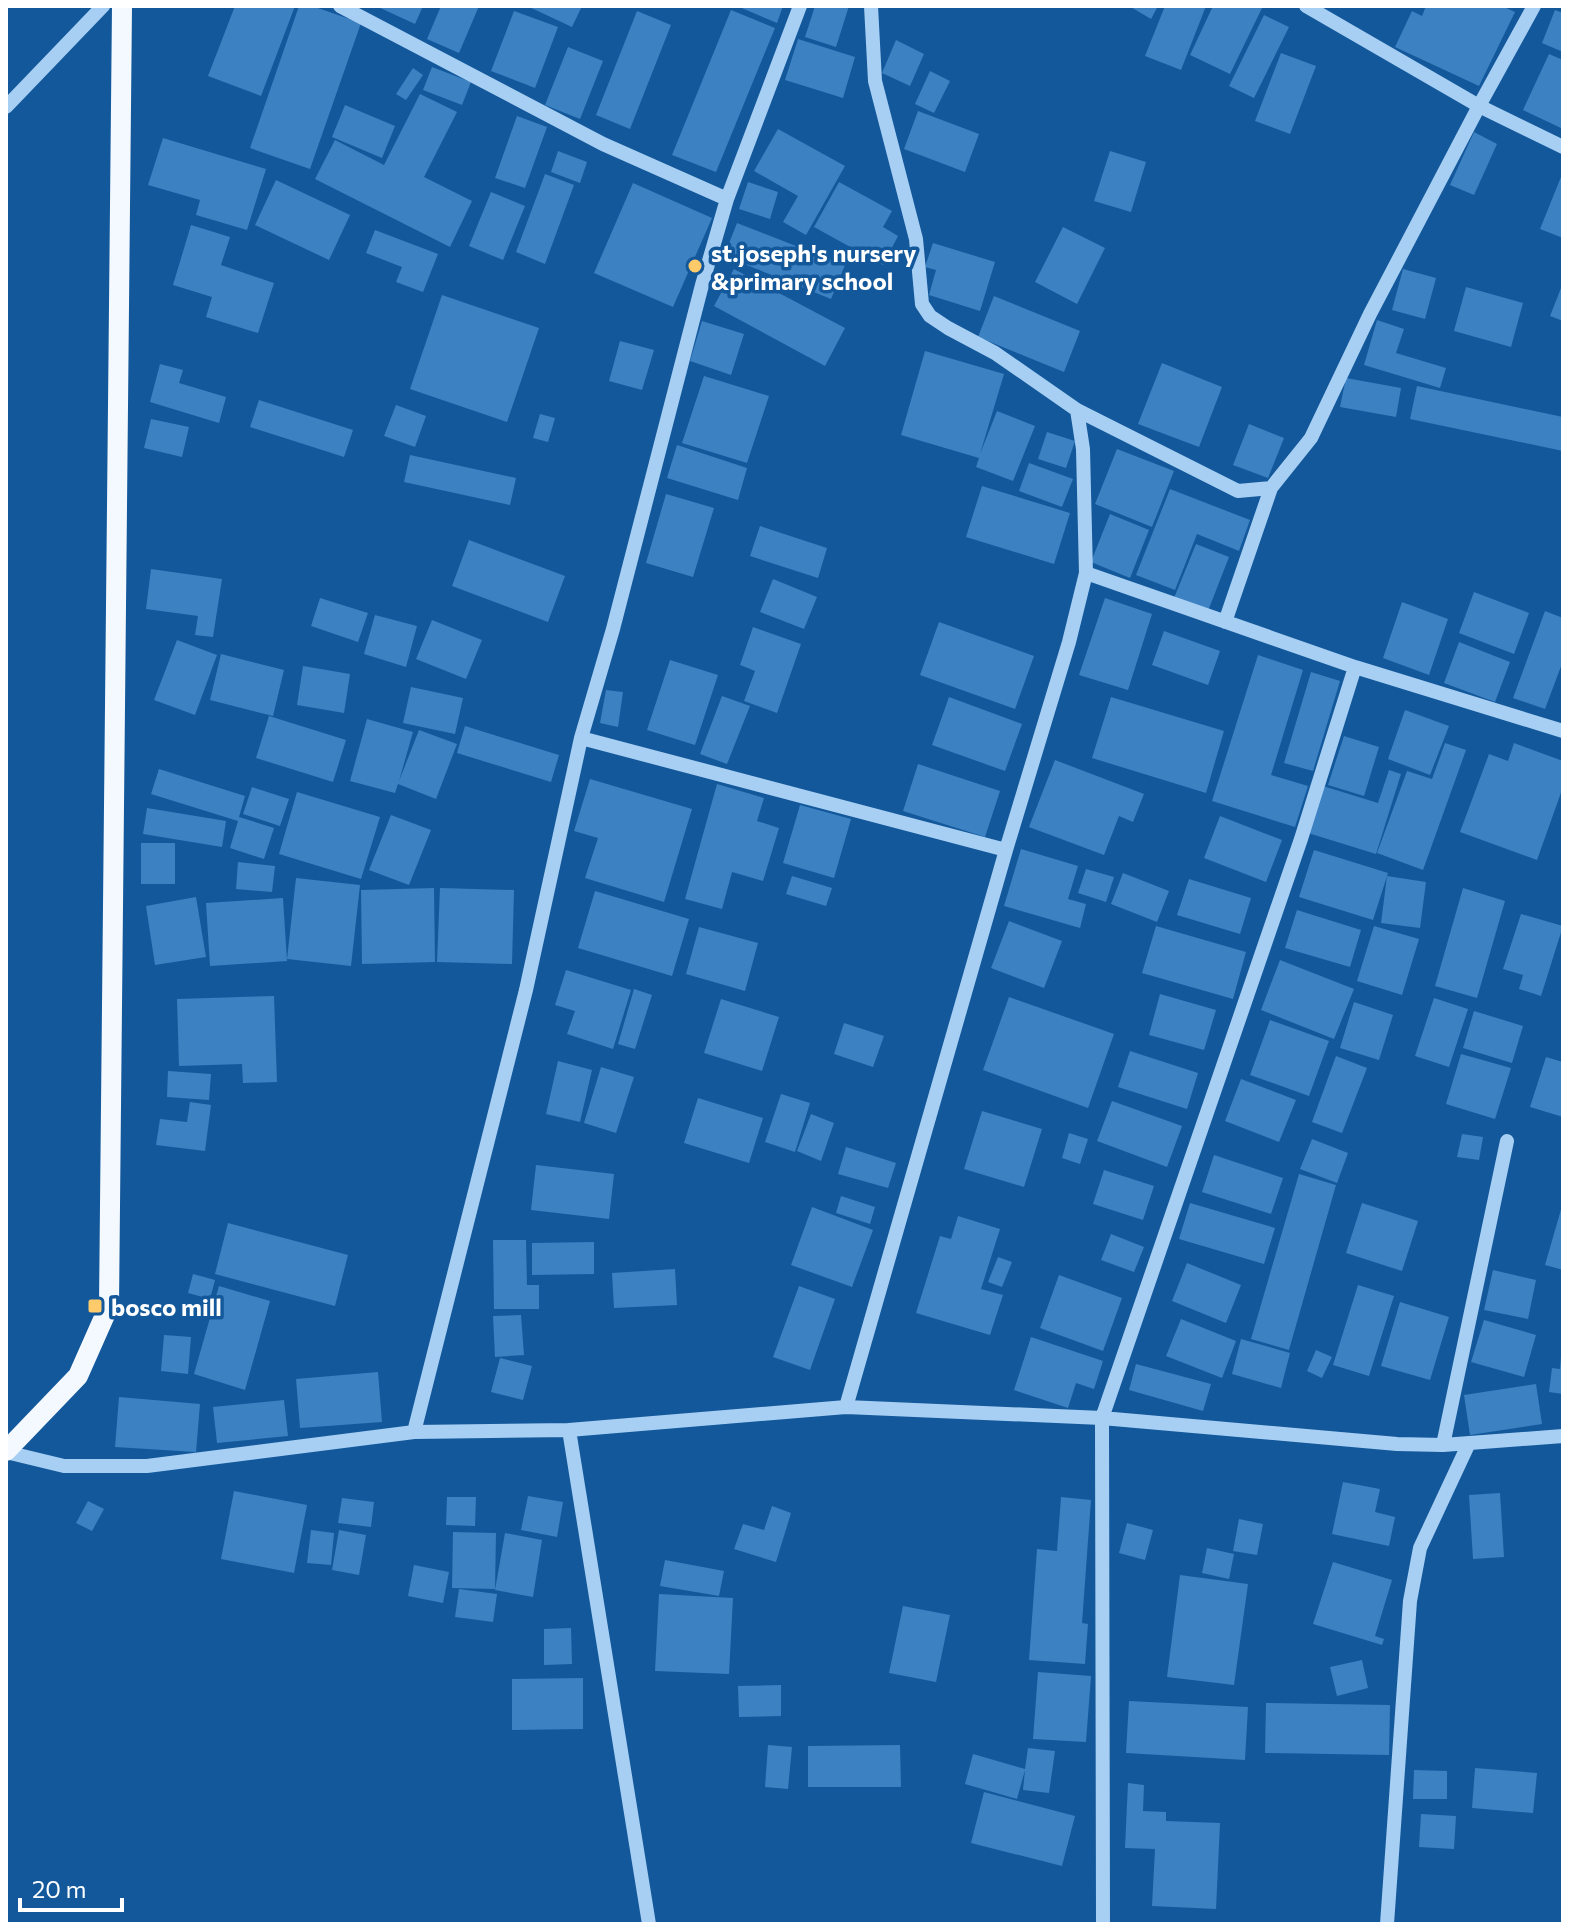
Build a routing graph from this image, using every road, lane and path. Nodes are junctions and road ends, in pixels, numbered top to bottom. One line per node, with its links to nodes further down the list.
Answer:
1 (103, 6): 9 (street)
2 (122, 6): 28 (main road)
3 (340, 6): 11 (street)
4 (800, 6): 11 (street)
5 (871, 6): 12 (street)
6 (1306, 6): 8 (street)
7 (1534, 6): 8 (street)
8 (1479, 106): 10 (street); 13 (street)
9 (6, 107)
10 (1563, 147)
11 (727, 199): 18 (street)
12 (1077, 410): 13 (street); 14 (street)
13 (1271, 488): 15 (street)
14 (1086, 573): 15 (street); 19 (street)
15 (1225, 622): 16 (street)
16 (1355, 667): 17 (street); 22 (street)
17 (1563, 731)
18 (581, 738): 19 (street); 24 (street)
19 (1006, 850): 21 (street)
20 (1507, 1141): 27 (street)
21 (846, 1407): 22 (street); 23 (street)
22 (1102, 1418): 27 (street); 30 (street)
23 (569, 1430): 24 (street); 29 (street)
24 (414, 1432): 28 (street)
25 (1563, 1436): 26 (street)
26 (1469, 1443): 27 (street); 31 (street)
27 (1443, 1445)
28 (6, 1452)
29 (649, 1924)
30 (1103, 1924)
31 (1387, 1924)

